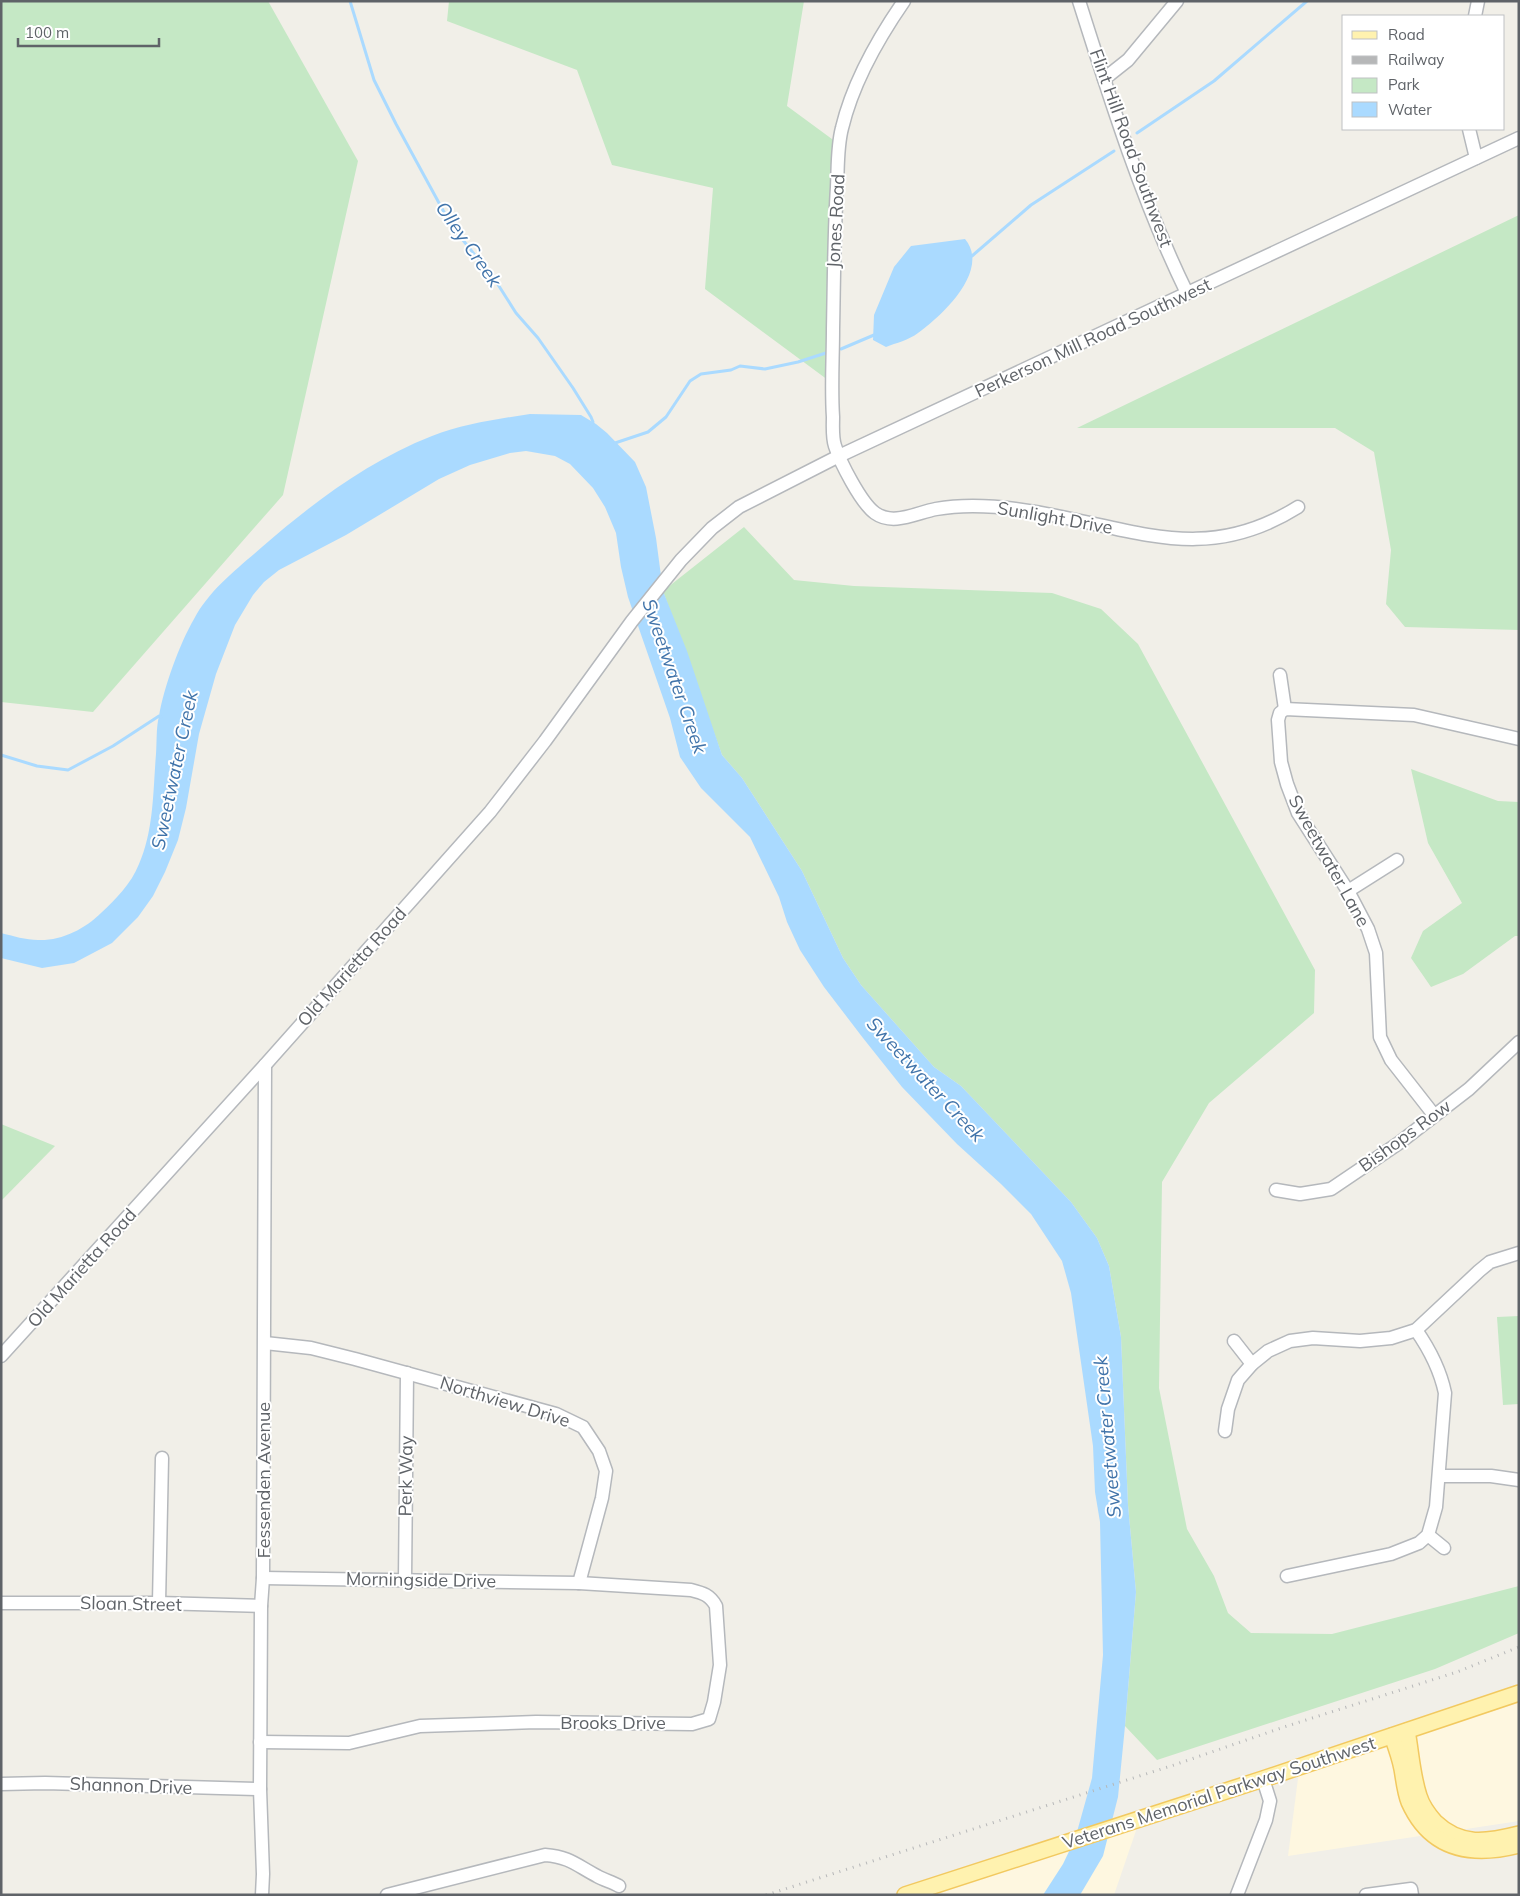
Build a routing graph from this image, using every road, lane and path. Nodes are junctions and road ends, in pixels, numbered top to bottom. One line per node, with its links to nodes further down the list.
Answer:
1 (904, 1): 11 (street, Jones Road)
2 (1079, 1): 6 (street, Flint Hill Road Southwest)
3 (1177, 1): 6 (street)
4 (1478, 1): 5 (street)
5 (1475, 15)
6 (1104, 78): 10 (street, Flint Hill Road Southwest)
7 (1469, 130): 9 (street)
8 (1519, 138): 9 (street, Perkerson Mill Road Southwest)
9 (1476, 158): 10 (street, Perkerson Mill Road Southwest)
10 (1187, 293): 11 (street, Perkerson Mill Road Southwest)
11 (839, 456): 12 (street, Sunlight Drive); 13 (street, Perkerson Mill Road Southwest)
12 (1298, 507)
13 (681, 560): 20 (street, Old Marietta Road)
14 (1280, 676): 15 (street)
15 (1285, 709): 16 (street); 18 (street, Sweetwater Lane)
16 (1519, 739)
17 (1397, 860): 18 (street)
18 (1348, 891): 21 (street, Sweetwater Lane)
19 (1519, 1042): 21 (street, Bishops Row)
20 (265, 1065): 26 (street, Fessenden Avenue); 27 (street, Old Marietta Road)
21 (1434, 1115): 22 (street, Bishops Row)
22 (1276, 1190)
23 (1519, 1253): 24 (street)
24 (1416, 1330): 28 (street); 32 (street)
25 (1234, 1341): 28 (street)
26 (265, 1343): 29 (street, Northview Drive); 37 (street, Fessenden Avenue)
27 (1, 1356)
28 (1252, 1364): 30 (street)
29 (407, 1373): 38 (street, Perk Way); 39 (street, Northview Drive)
30 (1225, 1431)
31 (162, 1458): 41 (street)
32 (1439, 1476): 33 (street); 34 (street)
33 (1519, 1480)
34 (1428, 1535): 35 (street); 36 (street)
35 (1444, 1548)
36 (1287, 1576)
37 (263, 1578): 38 (street, Morningside Drive); 42 (street, Fessenden Avenue)
38 (405, 1580): 39 (street, Morningside Drive)
39 (579, 1583): 46 (street, Brooks Drive)
40 (1, 1603): 41 (street, Sloan Street)
41 (158, 1604): 42 (street, Sloan Street)
42 (261, 1606): 46 (street, Fessenden Avenue)
43 (1519, 1693): 44 (main road, Veterans Memorial Parkway Southwest)
44 (1407, 1731): 45 (main road, Veterans Memorial Parkway Southwest); 50 (main road)
45 (1392, 1736): 47 (main road, Veterans Memorial Parkway Southwest); 51 (main road)
46 (260, 1742): 49 (street, Fessenden Avenue)
47 (1263, 1779): 55 (main road, Veterans Memorial Parkway Southwest); 56 (street)
48 (1, 1784): 49 (street, Shannon Drive)
49 (260, 1789): 53 (street, Fessenden Avenue)
50 (1519, 1834)
51 (1519, 1845)
52 (619, 1886): 54 (street)
53 (262, 1895)
54 (386, 1895)
55 (905, 1895)
56 (1236, 1895)
57 (1366, 1895): 58 (street)
58 (1412, 1895)

